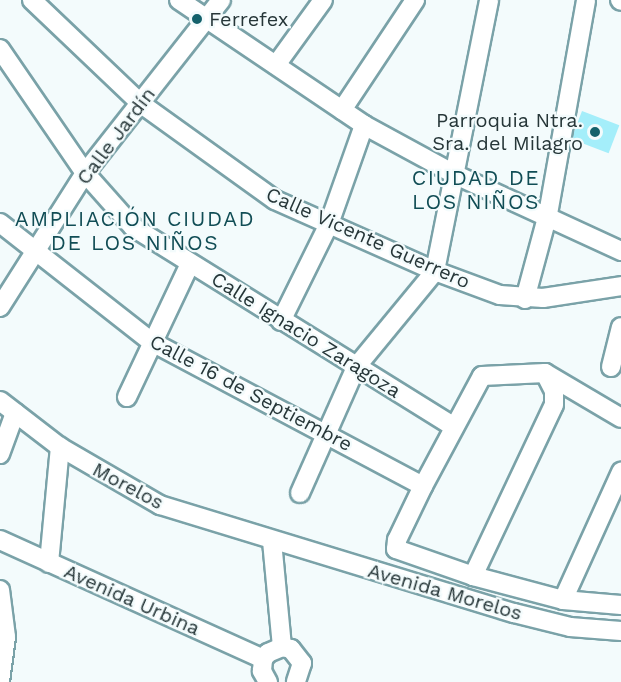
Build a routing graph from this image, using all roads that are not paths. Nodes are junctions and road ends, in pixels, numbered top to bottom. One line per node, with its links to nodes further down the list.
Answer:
1 (32, 0): 11 (street, Calle Vicente Guerrero)
2 (179, 0): 8 (street)
3 (221, 0): 8 (street, Calle Jardín)
4 (323, 0): 10 (street)
5 (415, 0): 12 (street)
6 (489, 0): 15 (street)
7 (586, 0): 16 (street)
8 (207, 20): 10 (street); 11 (street, Calle Jardín)
9 (0, 49): 14 (street, Calle Ignacio Zaragoza)
10 (276, 64): 12 (street)
11 (141, 103): 14 (street, Calle Jardín); 18 (street, Calle Vicente Guerrero)
12 (342, 110): 13 (street)
13 (364, 125): 15 (street); 18 (street)
14 (86, 173): 19 (street, Calle Jardín); 21 (street, Calle Ignacio Zaragoza)
15 (456, 175): 16 (street); 22 (street)
16 (548, 214): 20 (street); 24 (street)
17 (0, 223): 19 (street, Calle 16 de Septiembre)
18 (329, 224): 22 (street, Calle Vicente Guerrero); 26 (street)
19 (36, 250): 25 (street, Calle Jardín); 28 (street, Calle 16 de Septiembre)
20 (621, 250)
21 (190, 264): 26 (street, Calle Ignacio Zaragoza); 28 (street)
22 (435, 271): 24 (street, Calle Vicente Guerrero); 29 (street)
23 (621, 286): 24 (street, Calle Vicente Guerrero)
24 (525, 298)
25 (0, 307)
26 (281, 321): 29 (street, Calle Ignacio Zaragoza)
27 (621, 327): 30 (street)
28 (152, 342): 32 (street); 37 (street, Calle 16 de Septiembre)
29 (356, 367): 36 (street, Calle Ignacio Zaragoza); 37 (street)
30 (611, 367)
31 (545, 373): 35 (street); 36 (street); 46 (street)
32 (128, 397)
33 (0, 401): 34 (street, Morelos)
34 (15, 412): 38 (street, Morelos); 39 (street)
35 (621, 418)
36 (454, 427): 41 (street)
37 (325, 434): 41 (street, Calle 16 de Septiembre); 42 (street)
38 (60, 447): 44 (street, Morelos); 45 (street)
39 (0, 454)
40 (621, 472): 48 (street)
41 (423, 486): 46 (street)
42 (300, 493)
43 (0, 540): 45 (street, Avenida Urbina)
44 (272, 541): 50 (street, Avenida Morelos); 51 (street)
45 (49, 563): 52 (street, Avenida Urbina)
46 (473, 576): 48 (street)
47 (0, 590): 53 (street)
48 (563, 600): 49 (street)
49 (621, 605)
50 (621, 631)
51 (282, 647): 52 (street); 55 (street)
52 (263, 659): 54 (street)
53 (0, 681)
54 (268, 682)
55 (296, 682)

